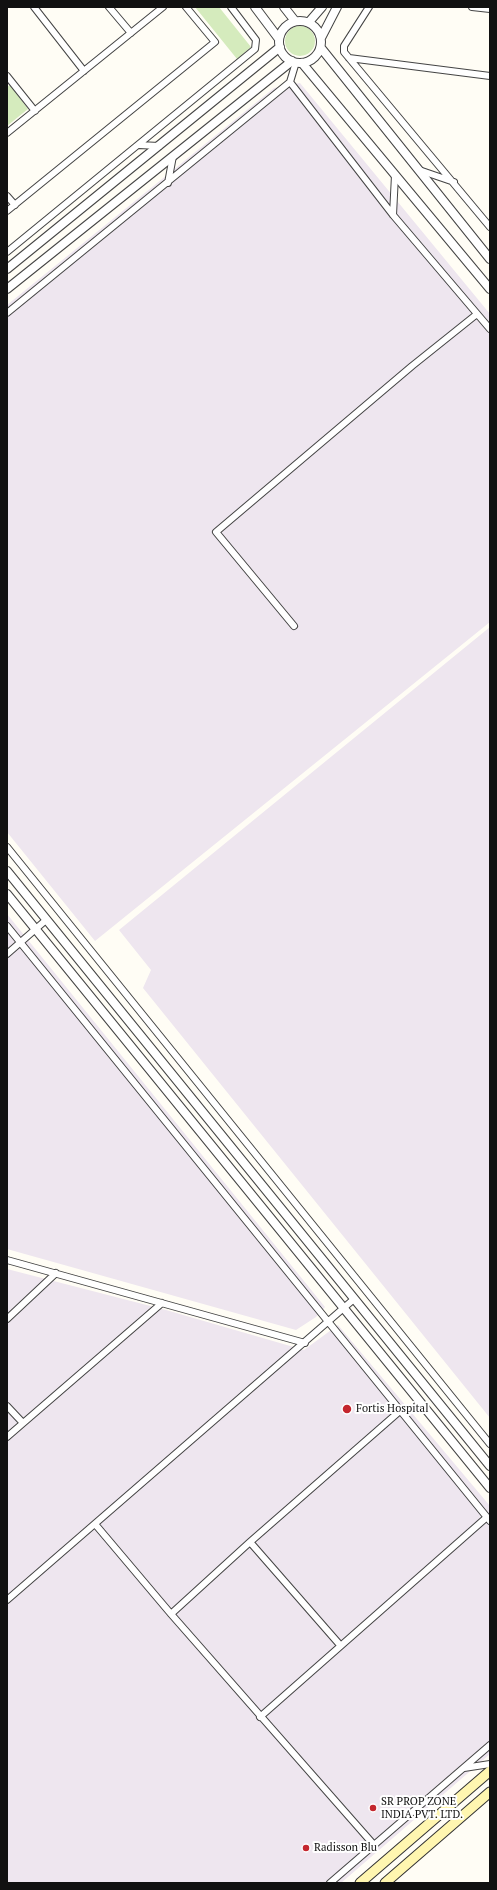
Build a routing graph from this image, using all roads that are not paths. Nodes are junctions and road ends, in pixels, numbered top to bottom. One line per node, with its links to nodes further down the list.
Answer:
1 (34, 7): 21 (street)
2 (109, 7): 15 (street)
3 (163, 7): 15 (street)
4 (186, 7): 35 (street)
5 (231, 7): 27 (street)
6 (255, 7): 17 (street)
7 (284, 7): 13 (street)
8 (322, 7): 14 (street)
9 (337, 7): 16 (street)
10 (369, 7): 19 (street)
11 (472, 7): 12 (street)
12 (490, 9)
13 (296, 21): 14 (street); 17 (street)
14 (310, 22): 16 (street)
15 (131, 33): 21 (street)
16 (321, 38): 18 (street)
17 (280, 43): 20 (street); 28 (street)
18 (321, 48): 20 (street); 30 (street)
19 (349, 58): 22 (street); 32 (street)
20 (297, 62): 24 (street); 29 (street); 31 (street)
21 (84, 71): 25 (street)
22 (490, 76)
23 (8, 78): 25 (street)
24 (290, 82): 33 (street); 37 (street)
25 (35, 111): 26 (street)
26 (7, 134)
27 (139, 146): 28 (street); 39 (street)
28 (159, 146): 41 (street)
29 (173, 156): 33 (street); 43 (street)
30 (417, 170): 32 (street); 40 (street)
31 (395, 174): 37 (street); 42 (street)
32 (454, 182): 38 (street)
33 (168, 183): 44 (street)
34 (7, 196): 35 (street)
35 (15, 205): 36 (street)
36 (7, 212)
37 (393, 215): 45 (street)
38 (490, 227)
39 (7, 252)
40 (490, 260)
41 (7, 269)
42 (490, 288)
43 (7, 289)
44 (7, 313)
45 (477, 314): 46 (street); 47 (street)
46 (490, 328)
47 (294, 626)
48 (7, 847): 68 (street)
49 (7, 871): 51 (street)
50 (7, 894): 53 (street)
51 (46, 920): 53 (street); 58 (street)
52 (7, 926): 54 (street)
53 (35, 929): 54 (street); 60 (street)
54 (21, 943): 55 (street); 62 (street)
55 (7, 954)
56 (7, 1260): 57 (street)
57 (56, 1273): 59 (street); 61 (street)
58 (354, 1299): 60 (street); 69 (street)
59 (162, 1303): 63 (street); 66 (street)
60 (344, 1308): 62 (street); 70 (street)
61 (7, 1319)
62 (329, 1321): 63 (street); 65 (street)
63 (305, 1342): 72 (street)
64 (7, 1406): 66 (street)
65 (401, 1410): 71 (street); 73 (street)
66 (24, 1423): 67 (street)
67 (7, 1437)
68 (490, 1444)
69 (490, 1466)
70 (490, 1488)
71 (488, 1519): 76 (street)
72 (95, 1524): 74 (street); 75 (street)
73 (250, 1542): 75 (street); 76 (street)
74 (7, 1600)
75 (171, 1614): 77 (street)
76 (340, 1645): 77 (street)
77 (260, 1716): 83 (street)
78 (490, 1745): 80 (street)
79 (490, 1764): 80 (street)
80 (464, 1768): 83 (street)
81 (490, 1771): 85 (main road)
82 (490, 1792): 86 (main road)
83 (374, 1845): 84 (street)
84 (330, 1883)
85 (360, 1883)
86 (385, 1883)

